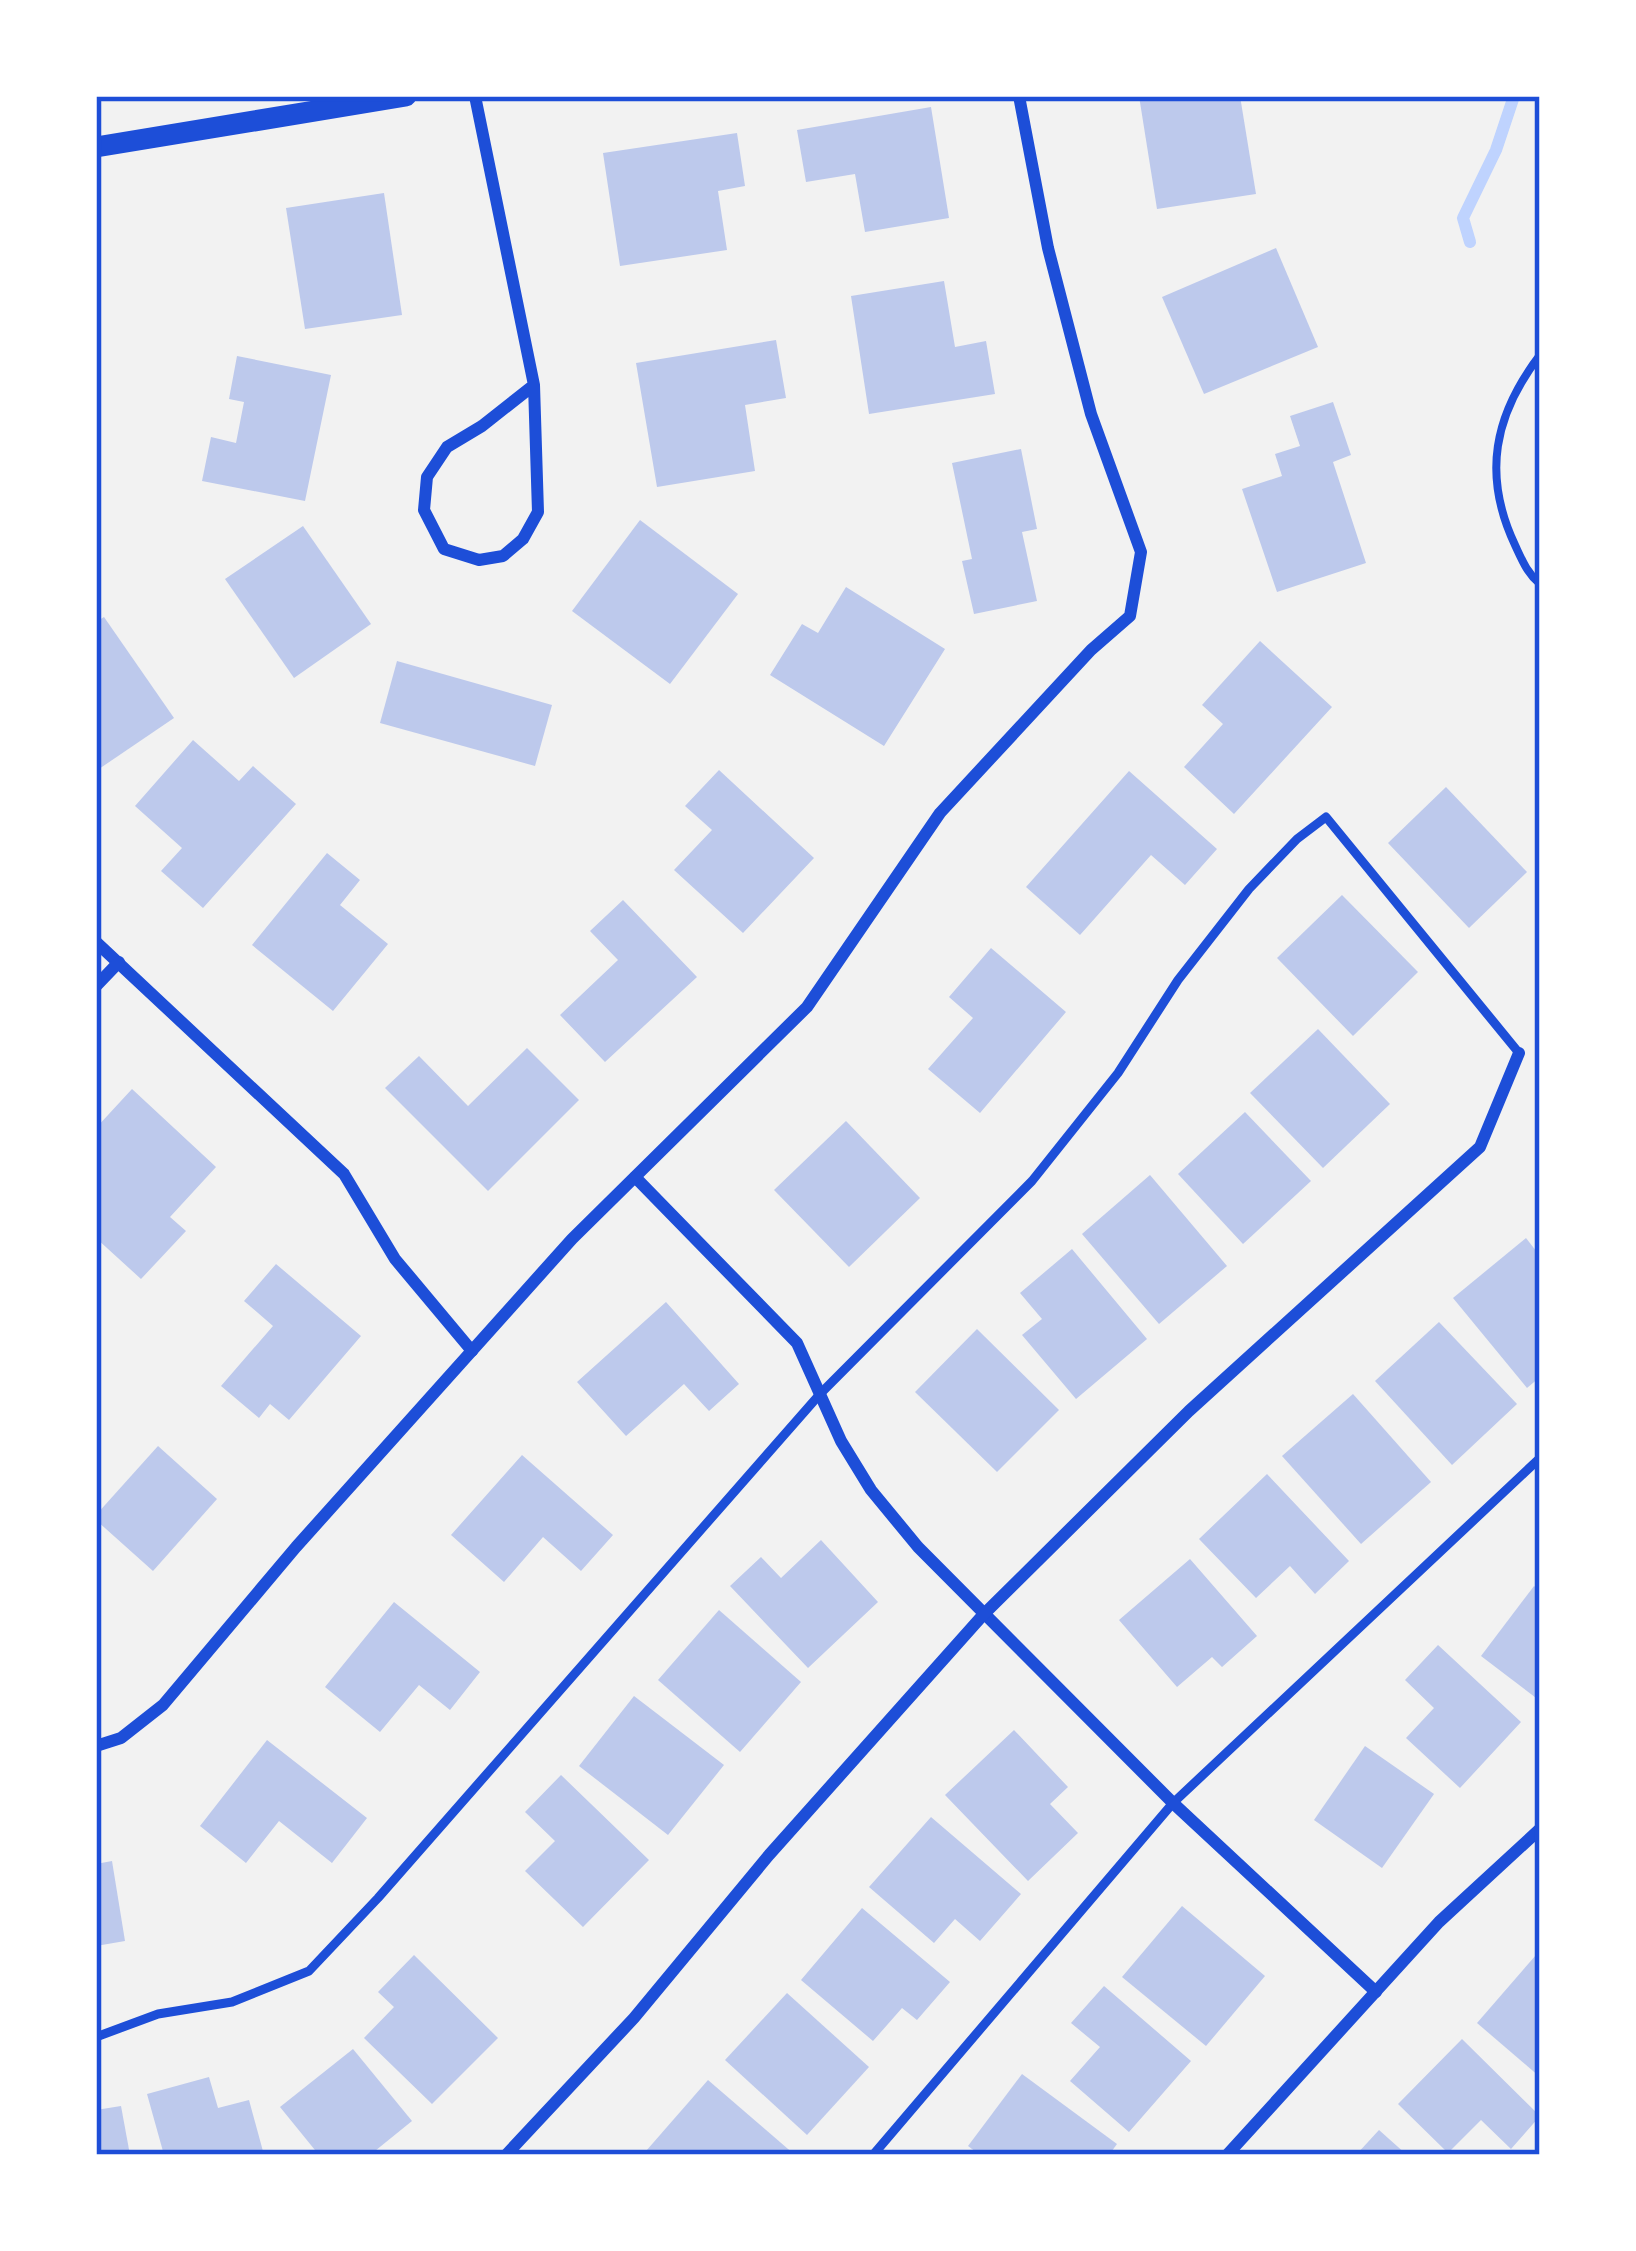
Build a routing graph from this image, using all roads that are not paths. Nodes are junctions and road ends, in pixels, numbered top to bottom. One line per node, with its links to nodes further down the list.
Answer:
1 (406, 96): 4 (street)
2 (475, 96): 5 (street)
3 (1019, 96): 10 (street)
4 (96, 147)
5 (534, 385): 5 (street)
6 (96, 942): 7 (street)
7 (118, 962): 8 (street); 11 (street)
8 (96, 986)
9 (1519, 1053): 12 (lane); 14 (street)
10 (635, 1177): 11 (street); 12 (street)
11 (472, 1351): 15 (street)
12 (820, 1394): 14 (street); 19 (lane)
13 (1540, 1458): 16 (lane)
14 (983, 1615): 16 (street); 20 (street)
15 (96, 1746)
16 (1173, 1802): 18 (street); 21 (lane)
17 (1540, 1829): 18 (street)
18 (1376, 1992): 22 (street)
19 (96, 2038)
20 (506, 2155)
21 (872, 2155)
22 (1228, 2155)

